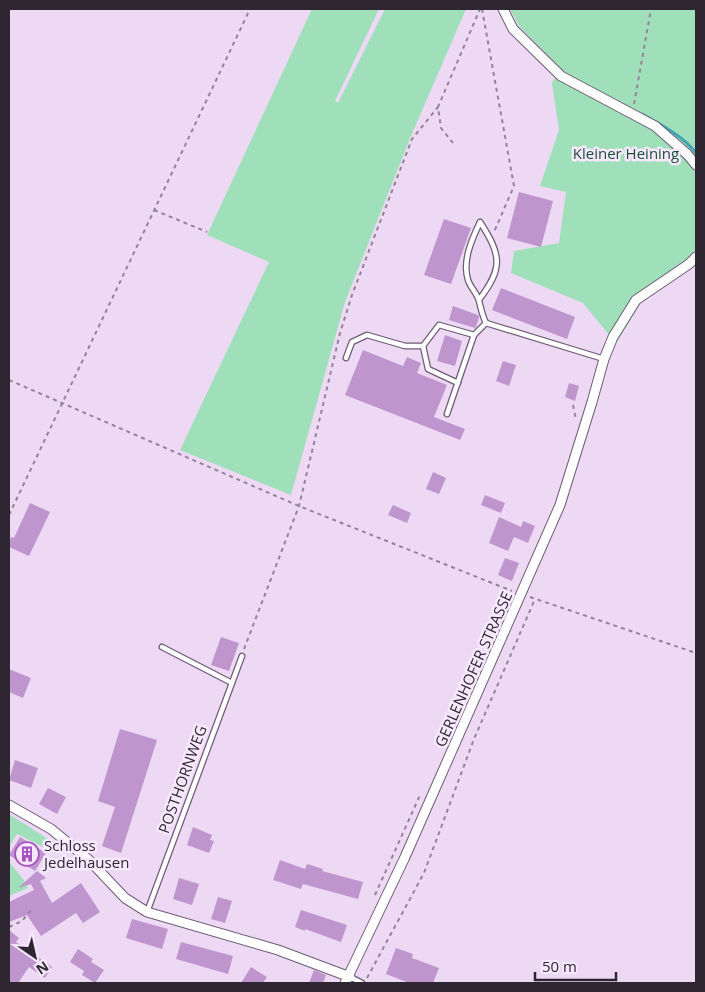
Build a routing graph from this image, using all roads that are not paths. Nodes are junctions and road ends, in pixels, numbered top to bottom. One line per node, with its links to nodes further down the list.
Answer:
1 (503, 9): 2 (street)
2 (696, 165)
3 (696, 257): 9 (street, GERLENHOFER STRASSE)
4 (479, 300): 4 (lane); 5 (lane)
5 (486, 323): 6 (lane); 9 (lane)
6 (474, 336): 7 (lane); 10 (lane)
7 (424, 346): 8 (lane); 10 (lane)
8 (346, 358)
9 (604, 359): 17 (street, GERLENHOFER STRASSE)
10 (458, 383): 11 (lane)
11 (447, 414)
12 (162, 647): 14 (lane)
13 (242, 656): 14 (lane, POSTHORNWEG)
14 (232, 683): 16 (lane, POSTHORNWEG)
15 (9, 805): 16 (street)
16 (146, 912): 17 (street)
17 (347, 980): 18 (lane)
18 (363, 983)

